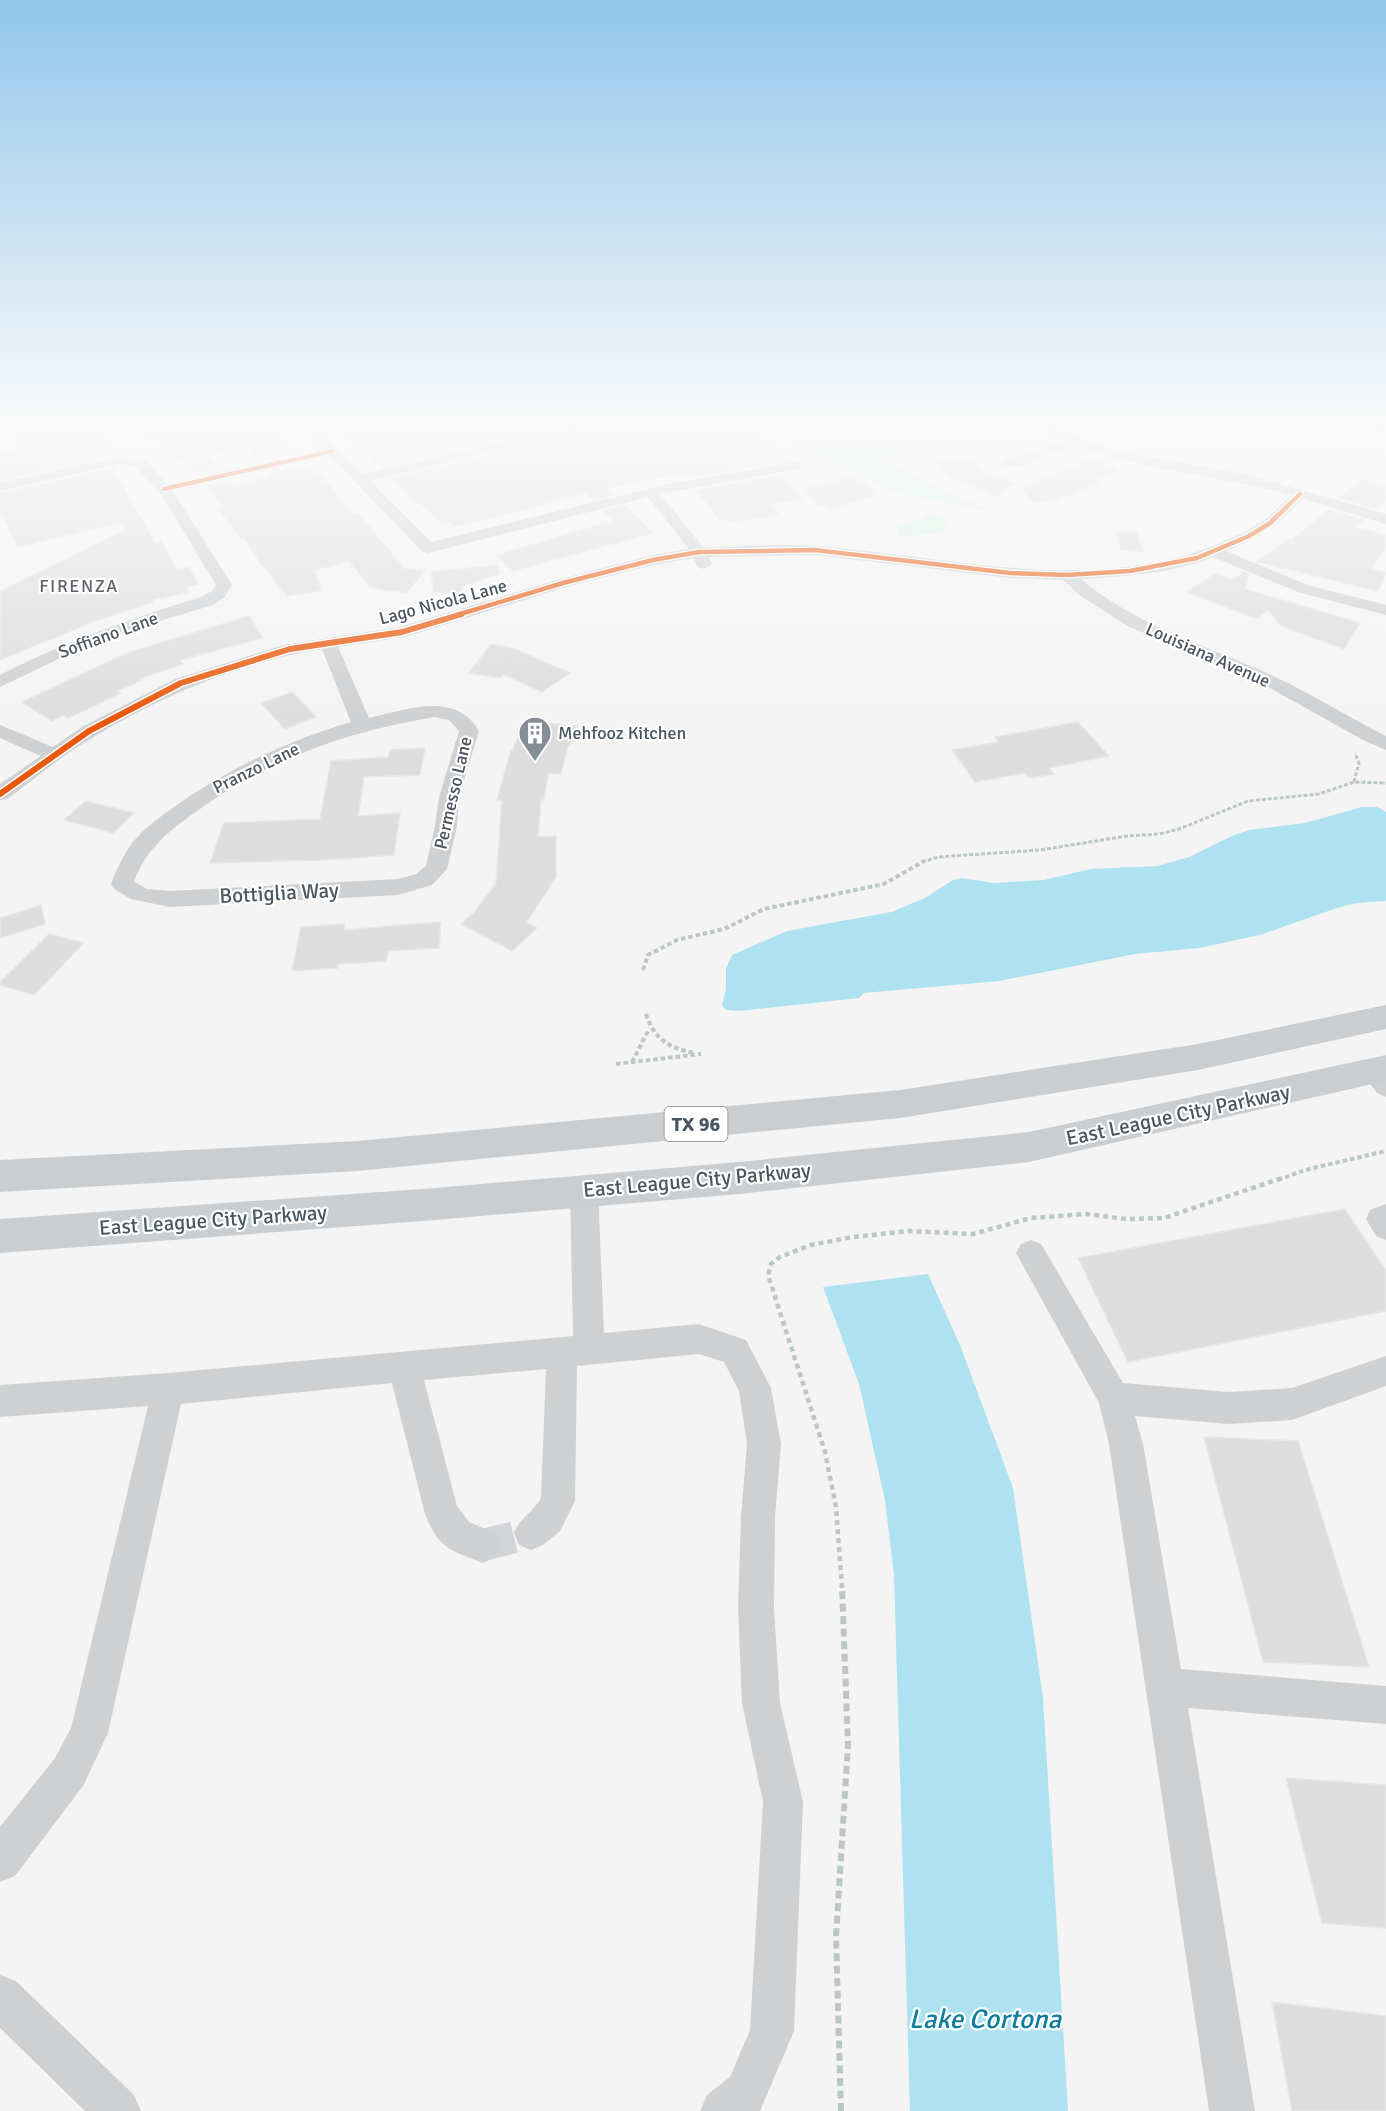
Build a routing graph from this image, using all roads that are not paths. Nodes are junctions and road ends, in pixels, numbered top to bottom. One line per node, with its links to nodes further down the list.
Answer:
1 (184, 521): 12 (street, Soffiano Lane)
2 (401, 521): 3 (street)
3 (537, 521)
4 (674, 521): 6 (street)
5 (1273, 521): 7 (street, Lago Nicola Lane)
6 (699, 552): 8 (street); 9 (street, Lago Nicola Lane); 11 (street, Lago Nicola Lane)
7 (1214, 552): 9 (street, Lago Nicola Lane); 10 (street)
8 (706, 569)
9 (1067, 575): 15 (street, Louisiana Avenue)
10 (1386, 610)
11 (328, 644): 14 (street); 18 (street, Lago Nicola Lane)
12 (0, 682)
13 (463, 719): 14 (street, Pranzo Lane); 21 (street, Permesso Lane)
14 (362, 725): 22 (street, Pranzo Lane)
15 (1354, 728): 17 (street, Louisiana Avenue); 19 (street, Louisiana Avenue)
16 (0, 731): 18 (street)
17 (1386, 744)
18 (55, 755): 20 (street, Lago Nicola Lane)
19 (1386, 756)
20 (0, 794)
21 (436, 869): 22 (street, Bottiglia Way)
22 (122, 884)
23 (1386, 1017): 25 (main road, TX 96)
24 (1382, 1075): 26 (main road, East League City Parkway)
25 (0, 1176)
26 (584, 1190): 29 (main road, East League City Parkway); 31 (street)
27 (1386, 1217): 28 (street)
28 (1386, 1227)
29 (0, 1236)
30 (1031, 1253): 35 (street)
31 (576, 1350): 32 (street); 37 (street); 44 (street)
32 (404, 1366): 34 (street); 38 (street)
33 (1386, 1371): 35 (street)
34 (168, 1389): 36 (street); 41 (street)
35 (1114, 1398): 39 (street)
36 (0, 1401)
37 (531, 1533)
38 (483, 1545)
39 (1165, 1687): 40 (street); 45 (street)
40 (1386, 1705)
41 (0, 1861)
42 (0, 1997): 43 (street)
43 (118, 2111)
44 (723, 2111)
45 (1232, 2111)

